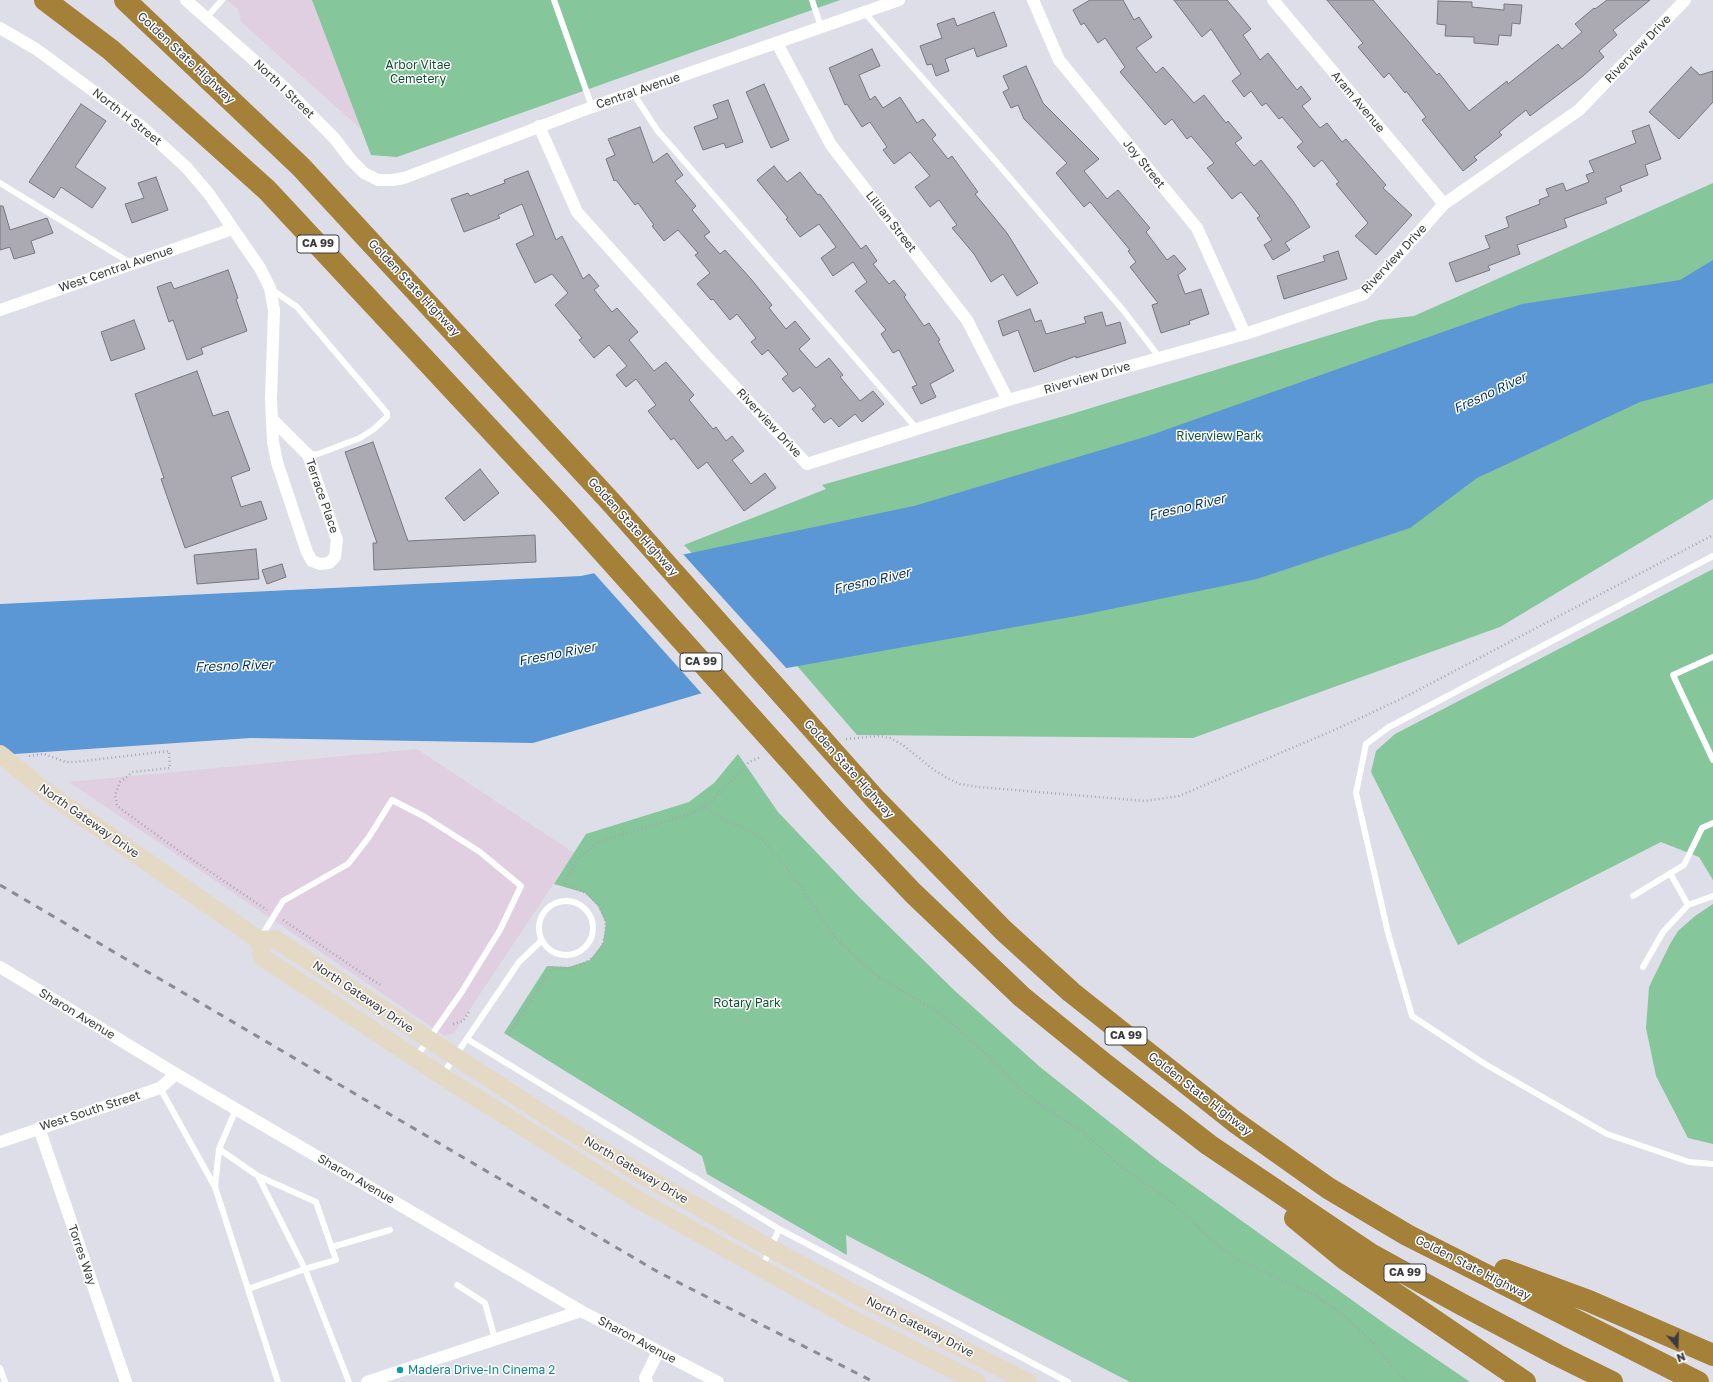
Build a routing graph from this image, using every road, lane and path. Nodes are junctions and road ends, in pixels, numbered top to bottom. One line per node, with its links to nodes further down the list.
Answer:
1 (45, 0): 65 (highway, CA 99)
2 (125, 0): 72 (highway, Golden State Highway / CA 99)
3 (186, 0): 12 (street, North I Street)
4 (222, 0): 12 (lane)
5 (554, 0): 17 (lane)
6 (812, 0): 13 (lane)
7 (899, 0): 11 (street, Central Avenue)
8 (1032, 0): 26 (street, Joy Street)
9 (1273, 0): 21 (street, Aram Avenue)
10 (1684, 0): 21 (street, Riverview Drive)
11 (864, 12): 13 (street, Central Avenue); 27 (lane)
12 (207, 17): 19 (street, North I Street)
13 (821, 27): 15 (street, Central Avenue)
14 (0, 28): 22 (street, North H Street)
15 (777, 43): 16 (street, Central Avenue); 28 (street, Lillian Street)
16 (633, 93): 17 (street, Central Avenue); 30 (lane)
17 (592, 107): 18 (street, Central Avenue)
18 (539, 126): 19 (street, Central Avenue); 30 (street, Riverview Drive)
19 (378, 180)
20 (0, 183): 23 (lane)
21 (1444, 204): 26 (street, Riverview Drive)
22 (232, 229): 23 (street, West Central Avenue); 24 (street, Terrace Place)
23 (132, 264): 25 (street, West Central Avenue)
24 (270, 288): 29 (street, Terrace Place); 31 (lane)
25 (0, 310)
26 (1244, 334): 27 (street, Riverview Drive)
27 (1160, 358): 28 (street, Riverview Drive)
28 (1008, 400): 30 (street, Riverview Drive)
29 (272, 419): 31 (street, Terrace Place); 31 (street, Terrace Place)
30 (917, 429)
31 (308, 455)
32 (1713, 535): 35 (path)
33 (1713, 556): 67 (lane)
34 (1713, 657): 39 (lane)
35 (838, 740)
36 (0, 754): 47 (main road, North Gateway Drive)
37 (765, 755): 40 (path)
38 (24, 758): 46 (path)
39 (1713, 760)
40 (704, 806): 54 (path); 94 (path)
41 (1713, 823): 42 (lane)
42 (1670, 873): 43 (lane); 45 (lane)
43 (1633, 896)
44 (1713, 896): 45 (lane)
45 (1688, 905): 50 (lane)
46 (275, 915): 47 (lane); 51 (path); 56 (lane)
47 (259, 940): 56 (main road, North Gateway Drive); 58 (main road, North Gateway Drive)
48 (541, 941): 48 (lane); 55 (lane)
49 (0, 967): 59 (street, Sharon Avenue)
50 (1643, 967)
51 (386, 990)
52 (469, 1012): 53 (path)
53 (451, 1024)
54 (509, 1035)
55 (466, 1039): 57 (lane); 70 (lane)
56 (427, 1040): 57 (main road, North Gateway Drive); 58 (lane)
57 (454, 1057): 60 (lane); 74 (main road, North Gateway Drive)
58 (415, 1059): 60 (main road, North Gateway Drive)
59 (176, 1074): 61 (street, West South Street); 62 (street, Sharon Avenue)
60 (442, 1076): 76 (main road, North Gateway Drive)
61 (160, 1088): 63 (street, West South Street); 69 (lane)
62 (236, 1109): 66 (lane); 79 (street, Sharon Avenue)
63 (39, 1128): 64 (street, West South Street); 85 (street, Torres Way)
64 (0, 1142)
65 (1209, 1145): 95 (highway); 96 (highway, CA 99)
66 (219, 1149): 68 (lane); 69 (lane)
67 (1713, 1164)
68 (258, 1176): 73 (lane); 75 (lane)
69 (214, 1186): 78 (lane)
70 (779, 1229): 74 (lane); 93 (lane)
71 (390, 1230): 73 (lane)
72 (1407, 1235): 82 (highway); 97 (highway, Golden State Highway / CA 99)
73 (332, 1247): 75 (lane)
74 (770, 1248): 76 (lane); 92 (main road, North Gateway Drive)
75 (305, 1269): 78 (lane); 87 (lane)
76 (762, 1269): 91 (main road, North Gateway Drive)
77 (457, 1285): 80 (lane)
78 (248, 1289): 86 (lane)
79 (581, 1311): 80 (street); 81 (street, Sharon Avenue)
80 (495, 1339): 88 (street)
81 (658, 1352): 89 (street); 90 (street, Sharon Avenue)
82 (1713, 1355)
83 (0, 1368): 84 (lane)
84 (5, 1382)
85 (126, 1382)
86 (278, 1382)
87 (349, 1382)
88 (367, 1382)
89 (647, 1382)
90 (718, 1382)
91 (977, 1382)
92 (1028, 1382)
93 (1068, 1382)
94 (1406, 1382)
95 (1525, 1382)
96 (1612, 1382)
97 (1698, 1382)

